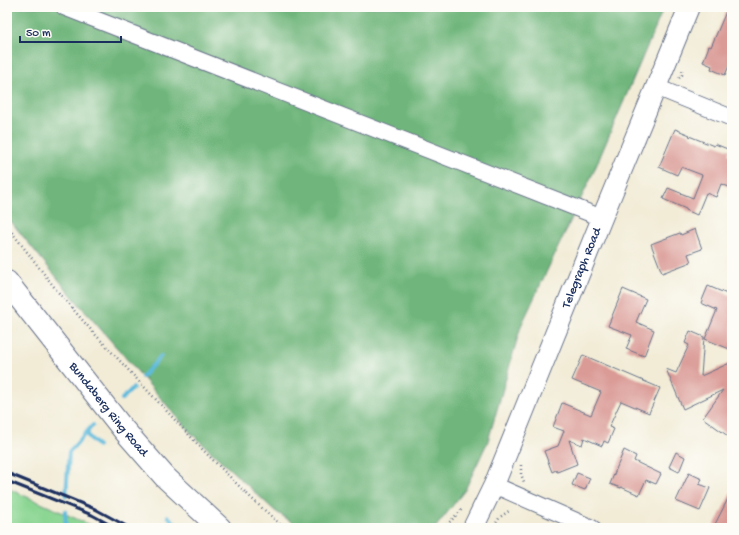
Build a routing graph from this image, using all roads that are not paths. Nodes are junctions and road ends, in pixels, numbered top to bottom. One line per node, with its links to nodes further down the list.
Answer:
1 (64, 7): 5 (street)
2 (689, 7): 3 (street, Telegraph Road)
3 (656, 86): 4 (street); 5 (street, Telegraph Road)
4 (732, 118)
5 (602, 218): 7 (street, Telegraph Road)
6 (7, 282): 8 (main road, Bundaberg Ring Road)
7 (494, 485): 9 (street, Telegraph Road); 10 (street)
8 (220, 528)
9 (474, 528)
10 (592, 528)

